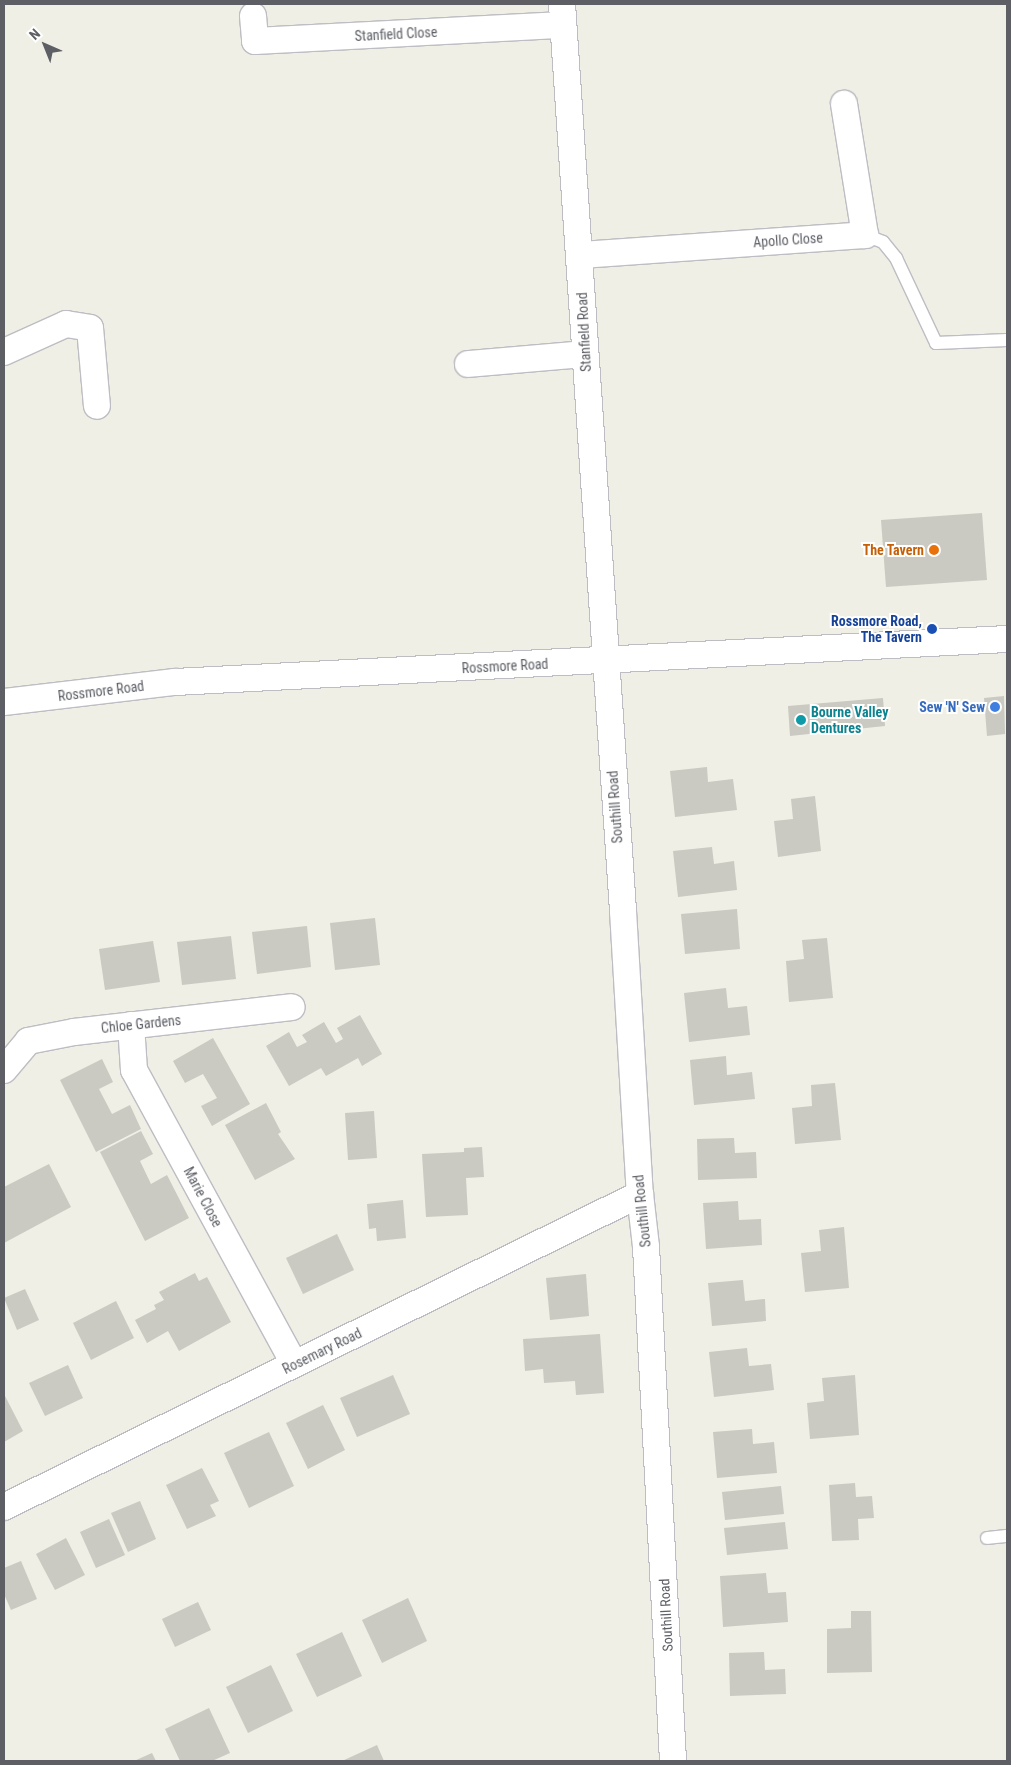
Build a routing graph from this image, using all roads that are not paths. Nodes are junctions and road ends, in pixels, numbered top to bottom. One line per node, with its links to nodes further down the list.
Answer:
1 (562, 14): 2 (street, Stanfield Close); 5 (street, Stanfield Road)
2 (253, 16)
3 (844, 104): 4 (street)
4 (865, 235): 5 (street, Apollo Close); 6 (lane)
5 (580, 255): 8 (street, Stanfield Road)
6 (1007, 340)
7 (4, 352): 10 (street)
8 (585, 354): 9 (street); 12 (street, Stanfield Road)
9 (468, 364)
10 (97, 406)
11 (1007, 639): 12 (street, Rossmore Road)
12 (606, 661): 13 (street, Rossmore Road); 17 (street, Southill Road)
13 (4, 702)
14 (292, 1007): 15 (street, Chloe Gardens)
15 (131, 1025): 16 (street, Chloe Gardens); 18 (street, Marie Close)
16 (4, 1070)
17 (640, 1194): 18 (street, Rosemary Road); 22 (street, Southill Road)
18 (294, 1364): 19 (street, Rosemary Road)
19 (4, 1507)
20 (1007, 1536): 21 (lane)
21 (987, 1538)
22 (673, 1761)

